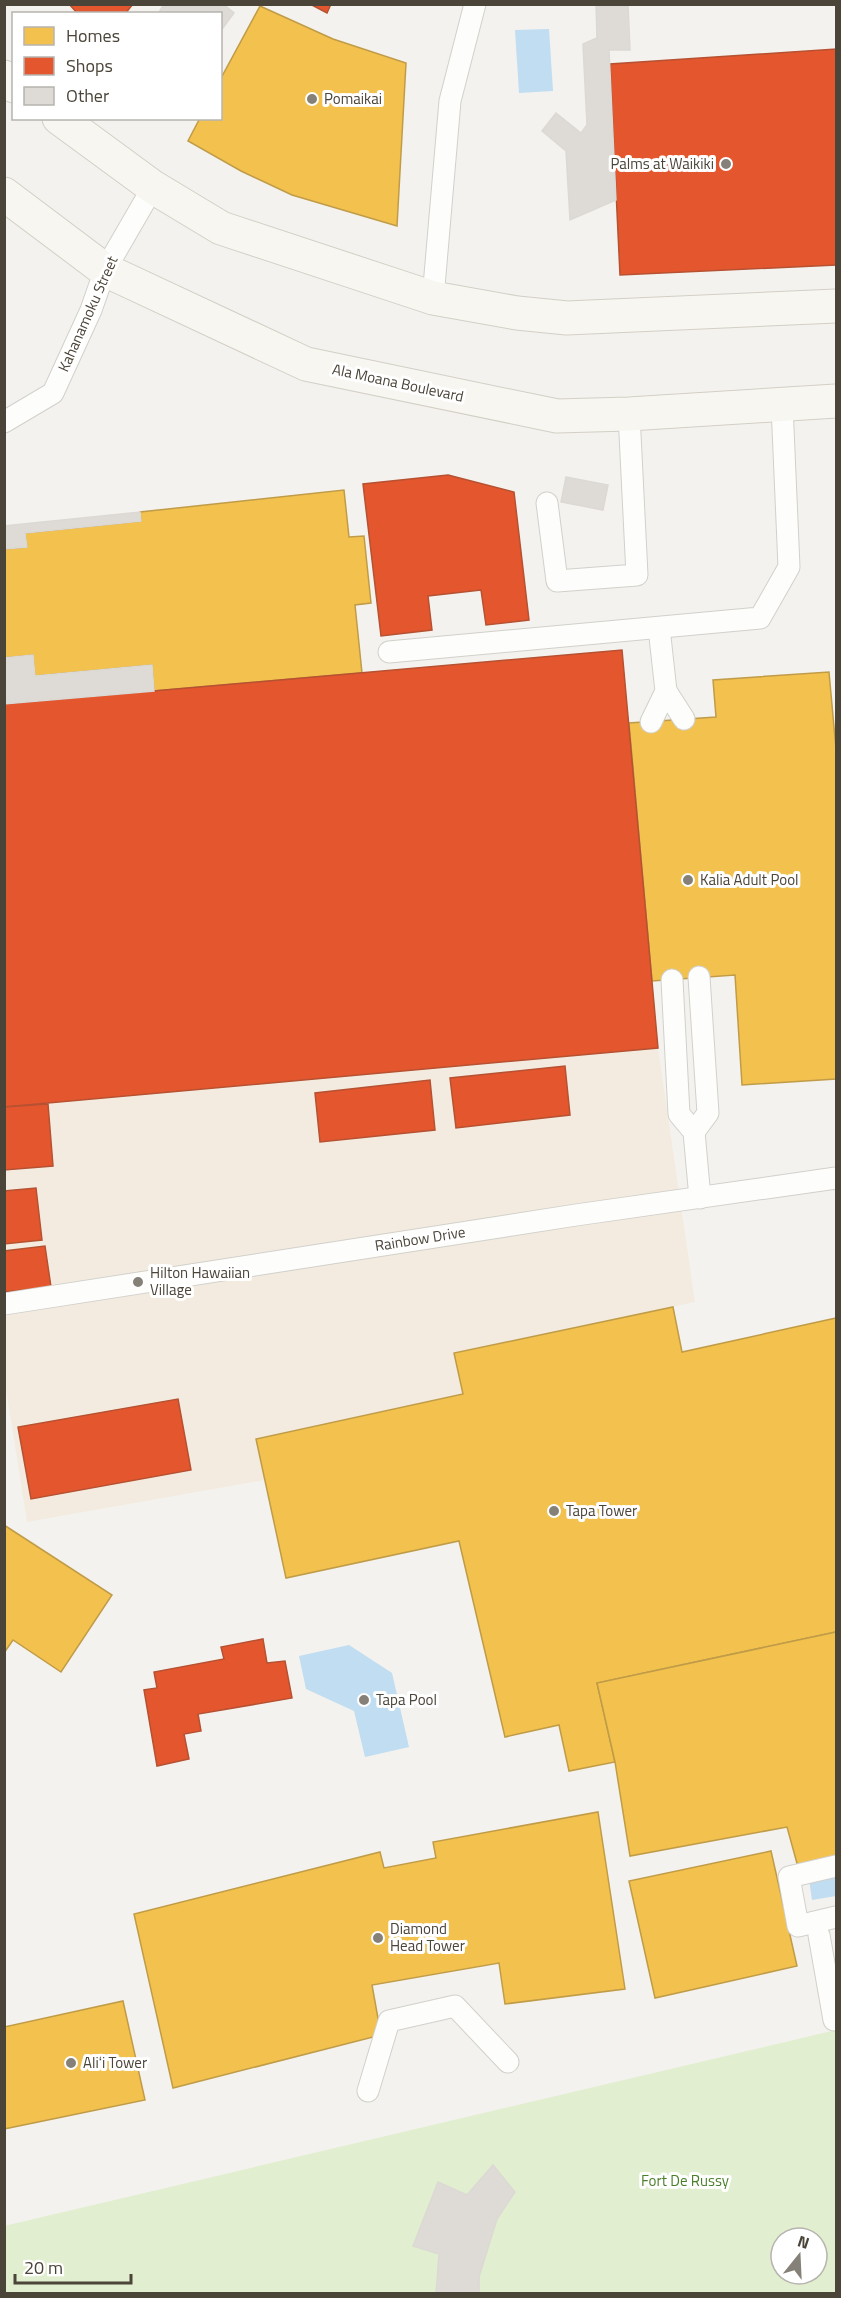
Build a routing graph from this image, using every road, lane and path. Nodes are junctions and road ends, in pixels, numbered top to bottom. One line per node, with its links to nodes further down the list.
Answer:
1 (475, 4): 6 (lane)
2 (62, 120): 3 (main road)
3 (153, 187): 5 (lane, Kahanamoku Street); 6 (main road)
4 (4, 194): 5 (main road, Ala Moana Boulevard)
5 (105, 270): 10 (main road, Ala Moana Boulevard); 11 (lane, Kahanamoku Street)
6 (433, 298): 7 (main road)
7 (837, 306)
8 (837, 402): 9 (main road, Ala Moana Boulevard)
9 (782, 405): 10 (main road, Ala Moana Boulevard); 13 (lane)
10 (629, 414): 12 (lane)
11 (4, 422)
12 (547, 503)
13 (659, 627): 14 (lane); 15 (lane)
14 (389, 652)
15 (666, 691): 16 (lane); 17 (lane)
16 (684, 719)
17 (651, 722)
18 (699, 977): 20 (lane)
19 (672, 980): 20 (lane)
20 (694, 1132): 22 (lane)
21 (837, 1178): 22 (lane, Rainbow Drive)
22 (700, 1198): 23 (lane, Rainbow Drive)
23 (4, 1304)
24 (837, 1866): 25 (lane)
25 (837, 1917)
26 (819, 1935): 27 (lane)
27 (834, 2020)
28 (508, 2062): 29 (lane)
29 (368, 2091)

